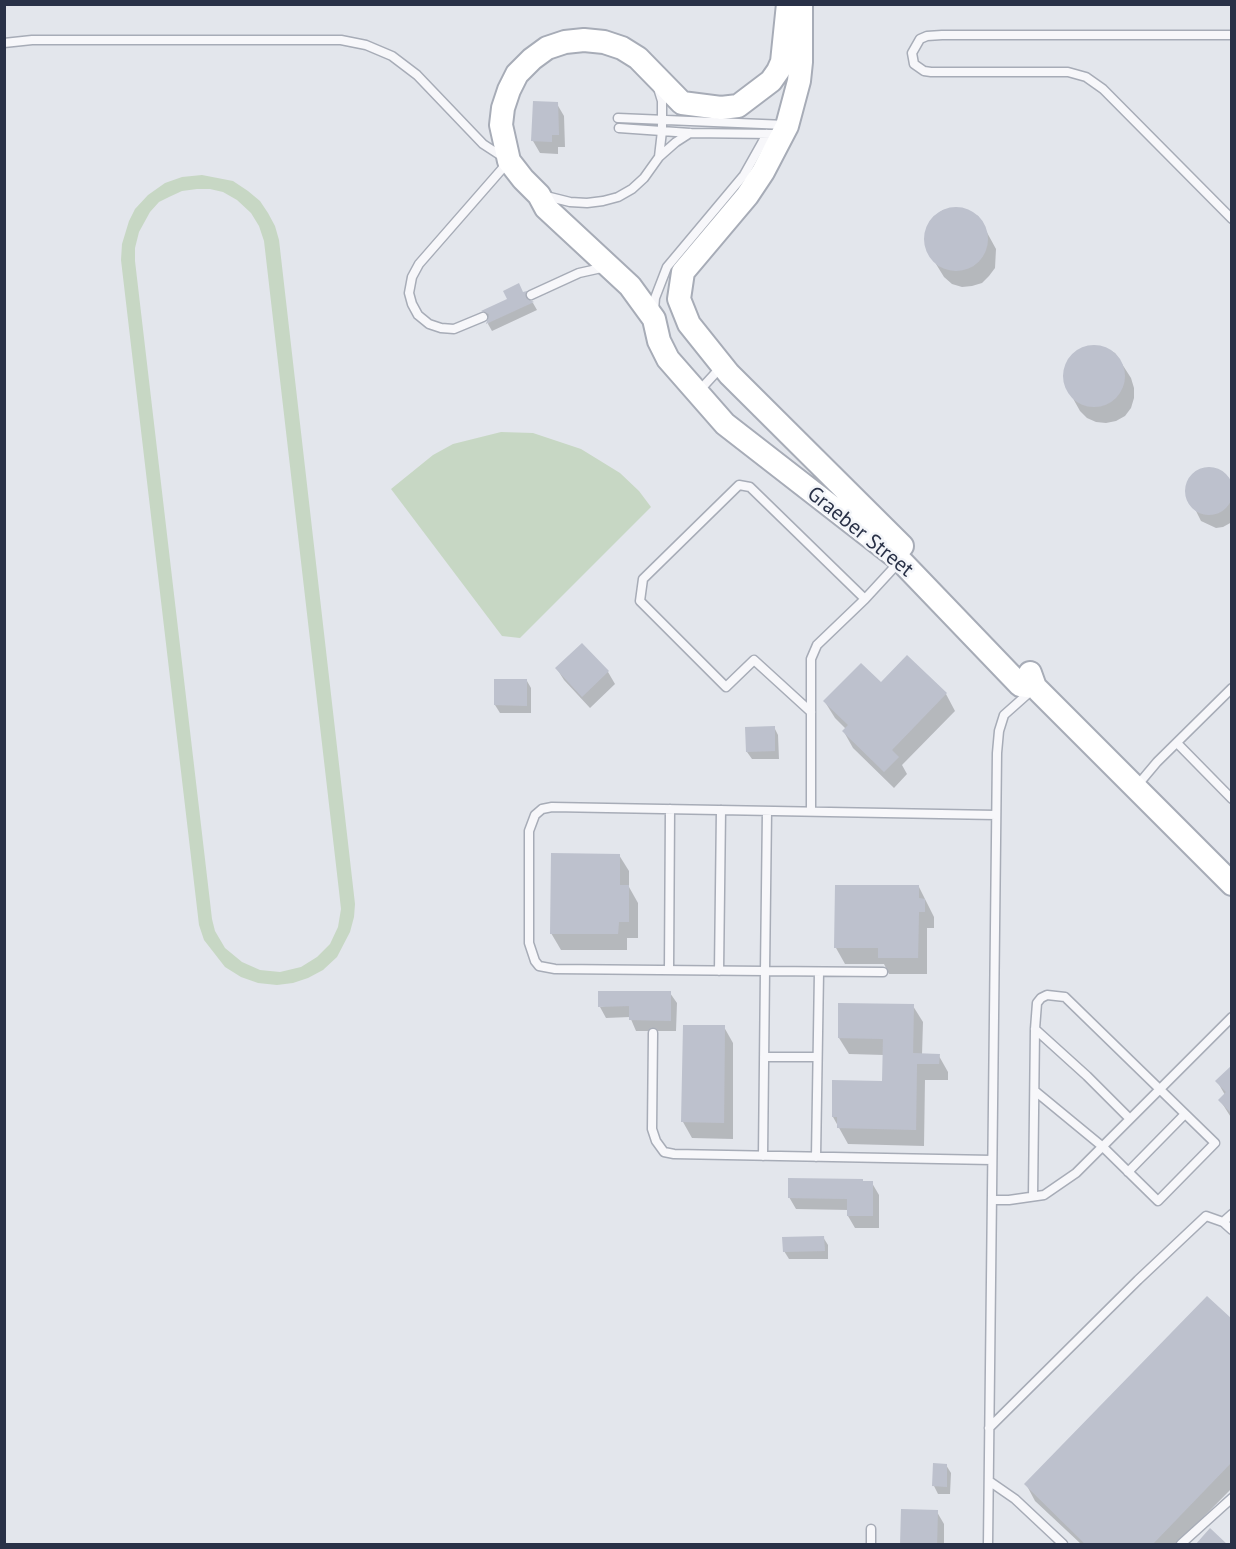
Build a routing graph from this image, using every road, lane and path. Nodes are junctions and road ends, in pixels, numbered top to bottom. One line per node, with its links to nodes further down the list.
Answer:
1 (771, 4): 5 (street)
2 (788, 4): 5 (street)
3 (801, 4): 14 (street, Graeber Street)
4 (1232, 36): 18 (lane)
5 (783, 40): 8 (street)
6 (4, 43): 16 (lane)
7 (656, 78): 8 (street); 10 (lane); 16 (street)
8 (729, 107): 11 (street)
9 (618, 118): 10 (lane)
10 (662, 120): 11 (lane); 13 (lane)
11 (694, 127): 13 (lane); 14 (lane); 14 (lane); 15 (lane)
12 (619, 128): 13 (lane)
13 (663, 131): 15 (lane)
14 (778, 131): 22 (lane); 23 (street, Graeber Street)
15 (659, 157): 17 (lane)
16 (509, 161): 17 (street); 21 (lane)
17 (539, 195): 19 (street, Graeber Street)
18 (1232, 219)
19 (609, 266): 20 (lane); 22 (street, Graeber Street)
20 (531, 296)
21 (483, 317)
22 (654, 319): 24 (street, Graeber Street)
23 (723, 365): 24 (lane); 27 (street, Graeber Street)
24 (690, 385): 25 (street, Graeber Street)
25 (900, 560): 26 (lane); 27 (street, Graeber Street)
26 (865, 599): 29 (lane); 29 (lane)
27 (1035, 687): 31 (street, Graeber Street); 37 (lane)
28 (1232, 688): 30 (lane)
29 (811, 712): 36 (lane)
30 (1177, 742): 31 (lane); 32 (lane)
31 (1136, 787): 38 (street, Graeber Street)
32 (1232, 799)
33 (670, 809): 34 (lane); 39 (lane); 39 (lane)
34 (721, 810): 35 (lane); 40 (lane)
35 (767, 811): 36 (lane); 41 (lane)
36 (811, 811): 37 (lane)
37 (996, 815): 56 (lane)
38 (1232, 884)
39 (669, 970): 40 (lane)
40 (719, 971): 41 (lane)
41 (765, 971): 42 (lane); 47 (lane)
42 (819, 972): 43 (lane); 48 (lane)
43 (883, 972)
44 (1232, 1017): 49 (lane)
45 (1035, 1029): 49 (lane); 50 (lane); 52 (lane)
46 (653, 1033): 54 (lane)
47 (764, 1057): 48 (lane); 54 (lane)
48 (817, 1057): 55 (lane)
49 (1160, 1089): 51 (lane); 52 (lane)
50 (1035, 1091): 53 (lane); 58 (lane)
51 (1185, 1114): 57 (lane); 57 (lane)
52 (1130, 1119): 53 (lane)
53 (1103, 1147): 57 (lane); 58 (lane)
54 (764, 1156): 55 (lane)
55 (816, 1157): 56 (lane)
56 (992, 1160): 59 (lane)
57 (1128, 1172)
58 (1034, 1196): 59 (lane)
59 (992, 1200): 63 (lane)
60 (1232, 1214): 61 (lane)
61 (1223, 1222): 62 (lane); 63 (lane)
62 (1232, 1230)
63 (989, 1428): 64 (lane)
64 (988, 1481): 68 (lane); 69 (lane)
65 (1232, 1498): 70 (lane)
66 (871, 1529): 67 (lane)
67 (871, 1545)
68 (988, 1545)
69 (1063, 1545)
70 (1181, 1545)

